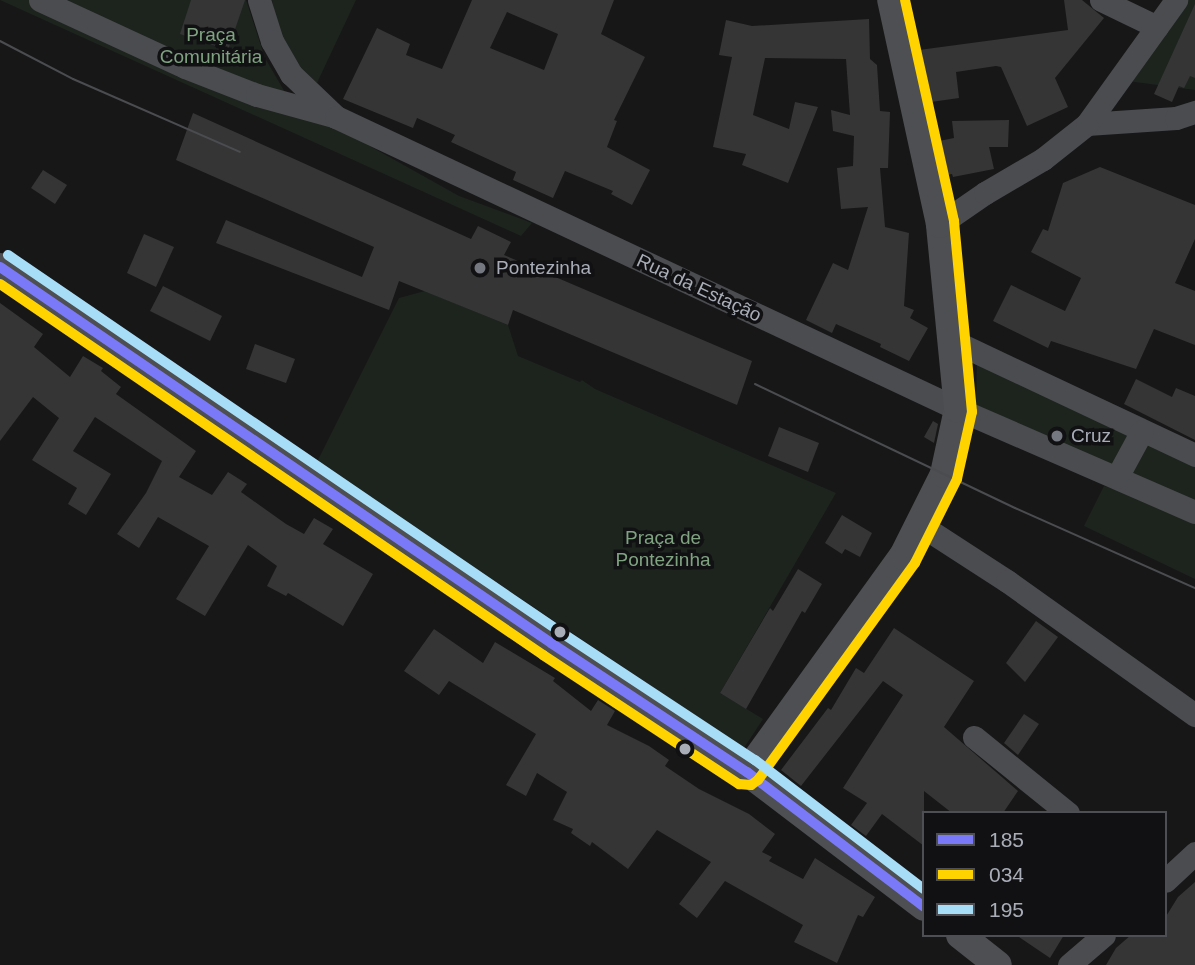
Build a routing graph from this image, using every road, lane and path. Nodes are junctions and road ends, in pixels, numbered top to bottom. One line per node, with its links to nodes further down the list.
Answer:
1 (40, 0): 8 (street)
2 (260, 0): 8 (street, Rua da Estação)
3 (891, 0): 10 (main road)
4 (1101, 0): 6 (street)
5 (1176, 0): 6 (street)
6 (1157, 27): 9 (street)
7 (1195, 112): 9 (street)
8 (336, 117): 13 (street, Rua da Estação)
9 (1087, 124): 10 (street)
10 (940, 224): 12 (main road)
11 (0, 267): 21 (main road)
12 (953, 341): 13 (main road); 14 (street)
13 (958, 409): 16 (street, Rua da Estação); 18 (main road)
14 (1142, 431): 15 (street); 16 (street)
15 (1195, 455)
16 (1117, 477): 17 (street, Rua da Estação)
17 (1195, 512)
18 (919, 524): 19 (street); 21 (main road)
19 (1195, 715)
20 (974, 737): 22 (street)
21 (747, 772): 25 (main road)
22 (1066, 811)
23 (1195, 853): 24 (street)
24 (1167, 879)
25 (922, 905)
26 (963, 937): 28 (main road)
27 (1102, 937): 29 (street)
28 (998, 965)
29 (1069, 965)

